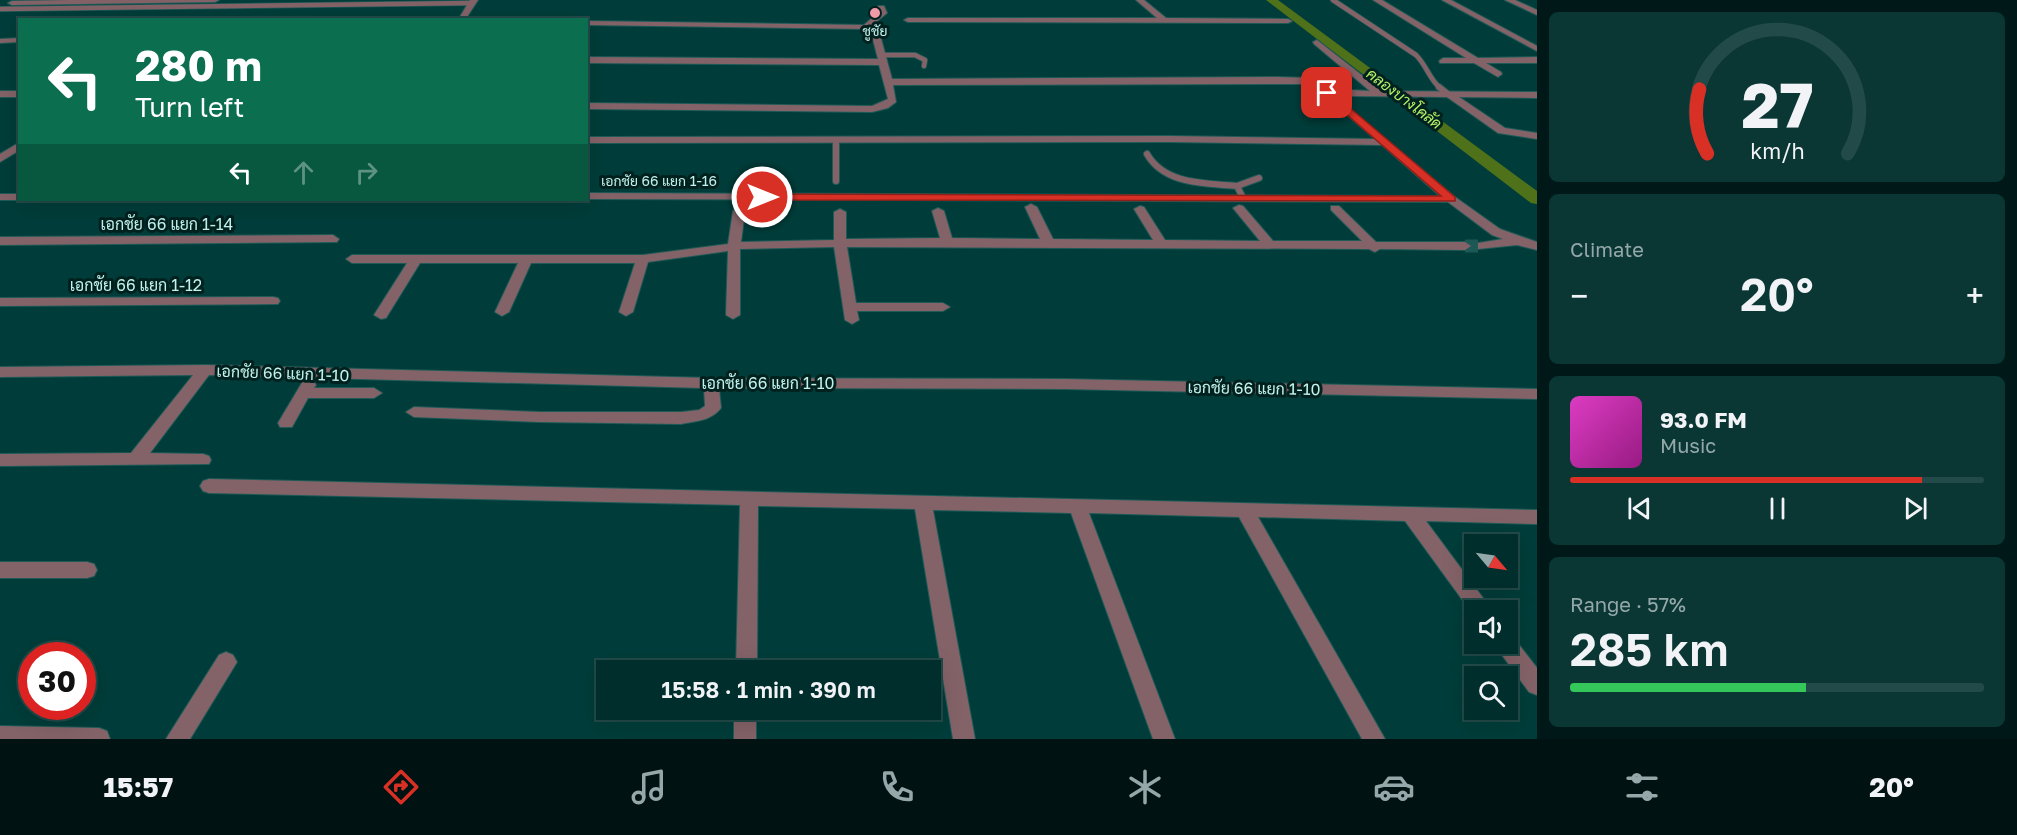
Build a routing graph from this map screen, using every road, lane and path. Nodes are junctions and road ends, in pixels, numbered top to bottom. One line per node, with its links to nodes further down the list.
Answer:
1 (194, 0): 2 (street); 9 (street)
2 (215, 0)
3 (1140, 0): 15 (street)
4 (1333, 0): 35 (lane)
5 (1377, 0): 25 (street)
6 (1446, 0): 22 (street)
7 (1509, 0): 12 (street)
8 (473, 1): 11 (lane); 13 (street)
9 (15, 2): 11 (street)
10 (880, 8): 18 (street)
11 (0, 9)
12 (1537, 14)
13 (462, 18)
14 (908, 20): 15 (street)
15 (1164, 21): 16 (street)
16 (1288, 21)
17 (588, 23): 18 (street)
18 (866, 27): 23 (street)
19 (18, 40): 20 (street)
20 (0, 41)
21 (1317, 42): 32 (street)
22 (1537, 49)
23 (882, 58): 24 (street); 28 (lane); 30 (street)
24 (588, 60)
25 (1477, 60): 26 (street); 27 (street); 29 (street)
26 (1537, 60)
27 (1443, 61)
28 (924, 66)
29 (1498, 74)
30 (888, 82): 31 (street); 37 (street)
31 (1350, 93): 32 (street); 41 (street)
32 (1381, 93): 35 (street)
33 (0, 94): 34 (street)
34 (18, 94)
35 (1449, 95): 36 (street); 38 (street)
36 (1537, 95)
37 (588, 106)
38 (1537, 136)
39 (588, 140): 40 (street)
40 (836, 140): 41 (street); 46 (lane)
41 (1383, 142): 51 (street)
42 (18, 146): 44 (street)
43 (1147, 154): 47 (lane)
44 (0, 159)
45 (1259, 178): 47 (lane)
46 (836, 181)
47 (1237, 186): 52 (lane)
48 (588, 196): 52 (street, เอกชัย 66 แยก 1-16)
49 (0, 197): 50 (street)
50 (18, 197)
51 (1451, 199): 52 (street, เอกชัย 66 แยก 1-16); 61 (street)
52 (1241, 203): 67 (street)
53 (1031, 207): 64 (street)
54 (1140, 208): 66 (street)
55 (1335, 208): 71 (street)
56 (739, 211): 65 (street)
57 (938, 211): 62 (street)
58 (840, 212): 63 (street)
59 (333, 239): 60 (street, เอกชัย 66 แยก 1-14)
60 (0, 241)
61 (1517, 241): 69 (street); 70 (street)
62 (947, 242): 63 (street); 64 (street)
63 (840, 243): 65 (street); 78 (street)
64 (1049, 244): 66 (street)
65 (734, 245): 75 (street); 82 (street)
66 (1162, 245): 67 (street)
67 (1271, 246): 71 (street)
68 (1465, 246): 71 (street)
69 (1482, 246)
70 (1537, 246)
71 (1375, 248)
72 (352, 259): 73 (street)
73 (416, 259): 74 (street); 81 (street)
74 (526, 259): 75 (street); 79 (street)
75 (643, 259): 80 (street)
76 (273, 301): 77 (street, เอกชัย 66 แยก 1-12)
77 (0, 302)
78 (943, 306)
79 (502, 312)
80 (626, 312)
81 (381, 315)
82 (733, 315)
83 (205, 370): 84 (street, เอกชัย 66 แยก 1-10); 85 (street, เอกชัย 66 แยก 1-10); 92 (street)
84 (0, 372)
85 (314, 375): 86 (street, เอกชัย 66 แยก 1-10); 87 (street)
86 (711, 383): 89 (street, เอกชัย 66 แยก 1-10); 90 (street)
87 (304, 393): 88 (street); 91 (street)
88 (374, 393)
89 (1537, 394)
90 (414, 412)
91 (286, 423)
92 (136, 459): 93 (street); 94 (street)
93 (0, 460)
94 (203, 460)
95 (209, 486): 96 (street)
96 (749, 499): 97 (street); 106 (street)
97 (922, 503): 98 (street); 114 (street)
98 (1077, 506): 99 (street); 115 (street)
99 (1244, 510): 100 (street); 116 (street)
100 (1410, 514): 101 (street); 104 (street)
101 (1537, 517)
102 (0, 570): 103 (street)
103 (87, 570)
104 (1474, 600)
105 (1514, 654): 108 (street)
106 (746, 660)
107 (226, 662): 112 (street)
108 (1537, 685)
109 (746, 720): 113 (street)
110 (0, 737): 111 (street)
111 (99, 739)
112 (177, 739)
113 (745, 739)
114 (964, 739)
115 (1164, 739)
116 (1374, 739)

